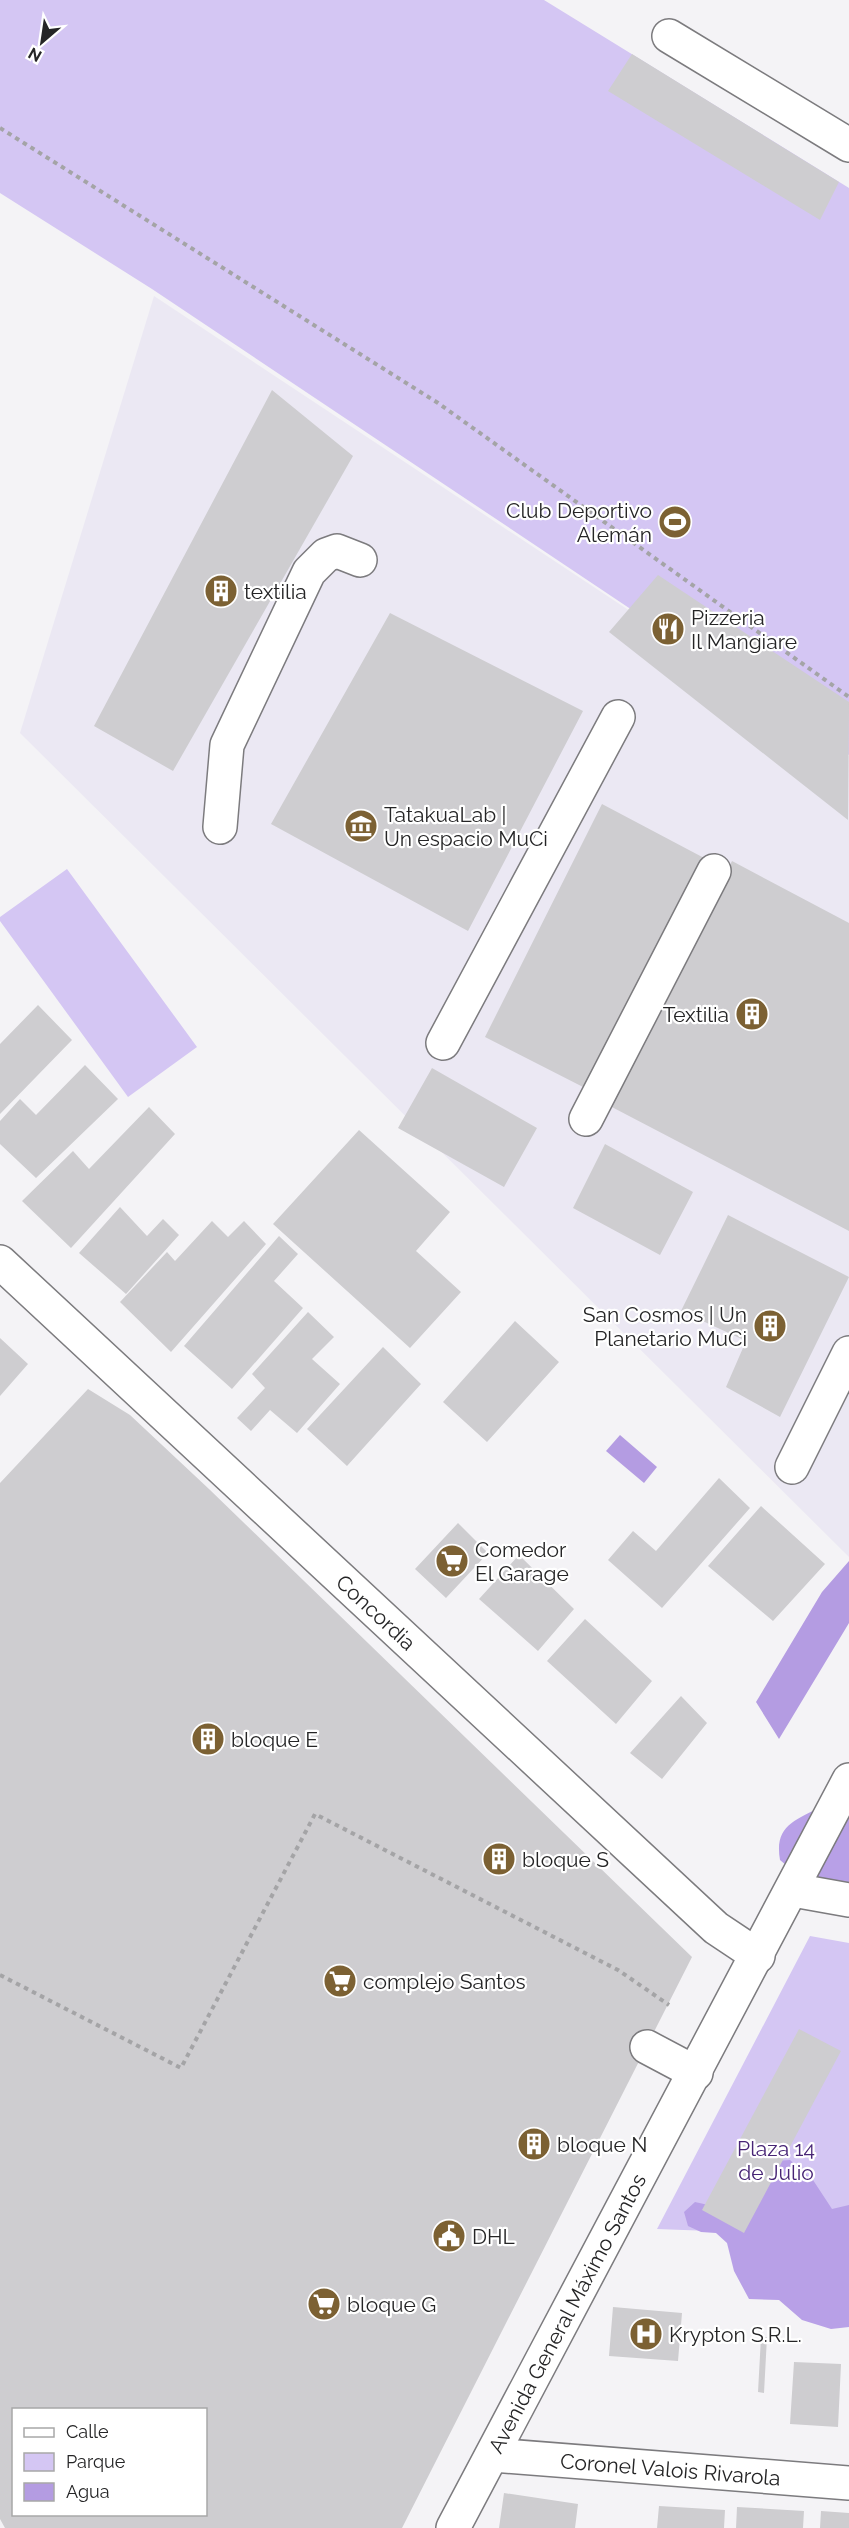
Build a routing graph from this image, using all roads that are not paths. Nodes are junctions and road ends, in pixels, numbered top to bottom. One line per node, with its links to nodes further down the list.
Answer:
1 (669, 36): 2 (street)
2 (849, 145)
3 (360, 560): 5 (street)
4 (618, 717): 7 (street)
5 (220, 827)
6 (714, 871): 8 (street)
7 (442, 1043)
8 (586, 1119)
9 (0, 1262): 15 (street, Concordia)
10 (849, 1353): 11 (street)
11 (792, 1467)
12 (849, 1780): 13 (street, Avenida General Máximo Santos)
13 (793, 1890): 14 (street); 15 (street, Avenida General Máximo Santos)
14 (849, 1900)
15 (758, 1956): 17 (street, Avenida General Máximo Santos)
16 (647, 2047): 17 (street)
17 (696, 2073): 18 (street, Avenida General Máximo Santos)
18 (493, 2455): 19 (street, Coronel Valois Rivarola); 20 (street, Avenida General Máximo Santos)
19 (849, 2483)
20 (453, 2528)

